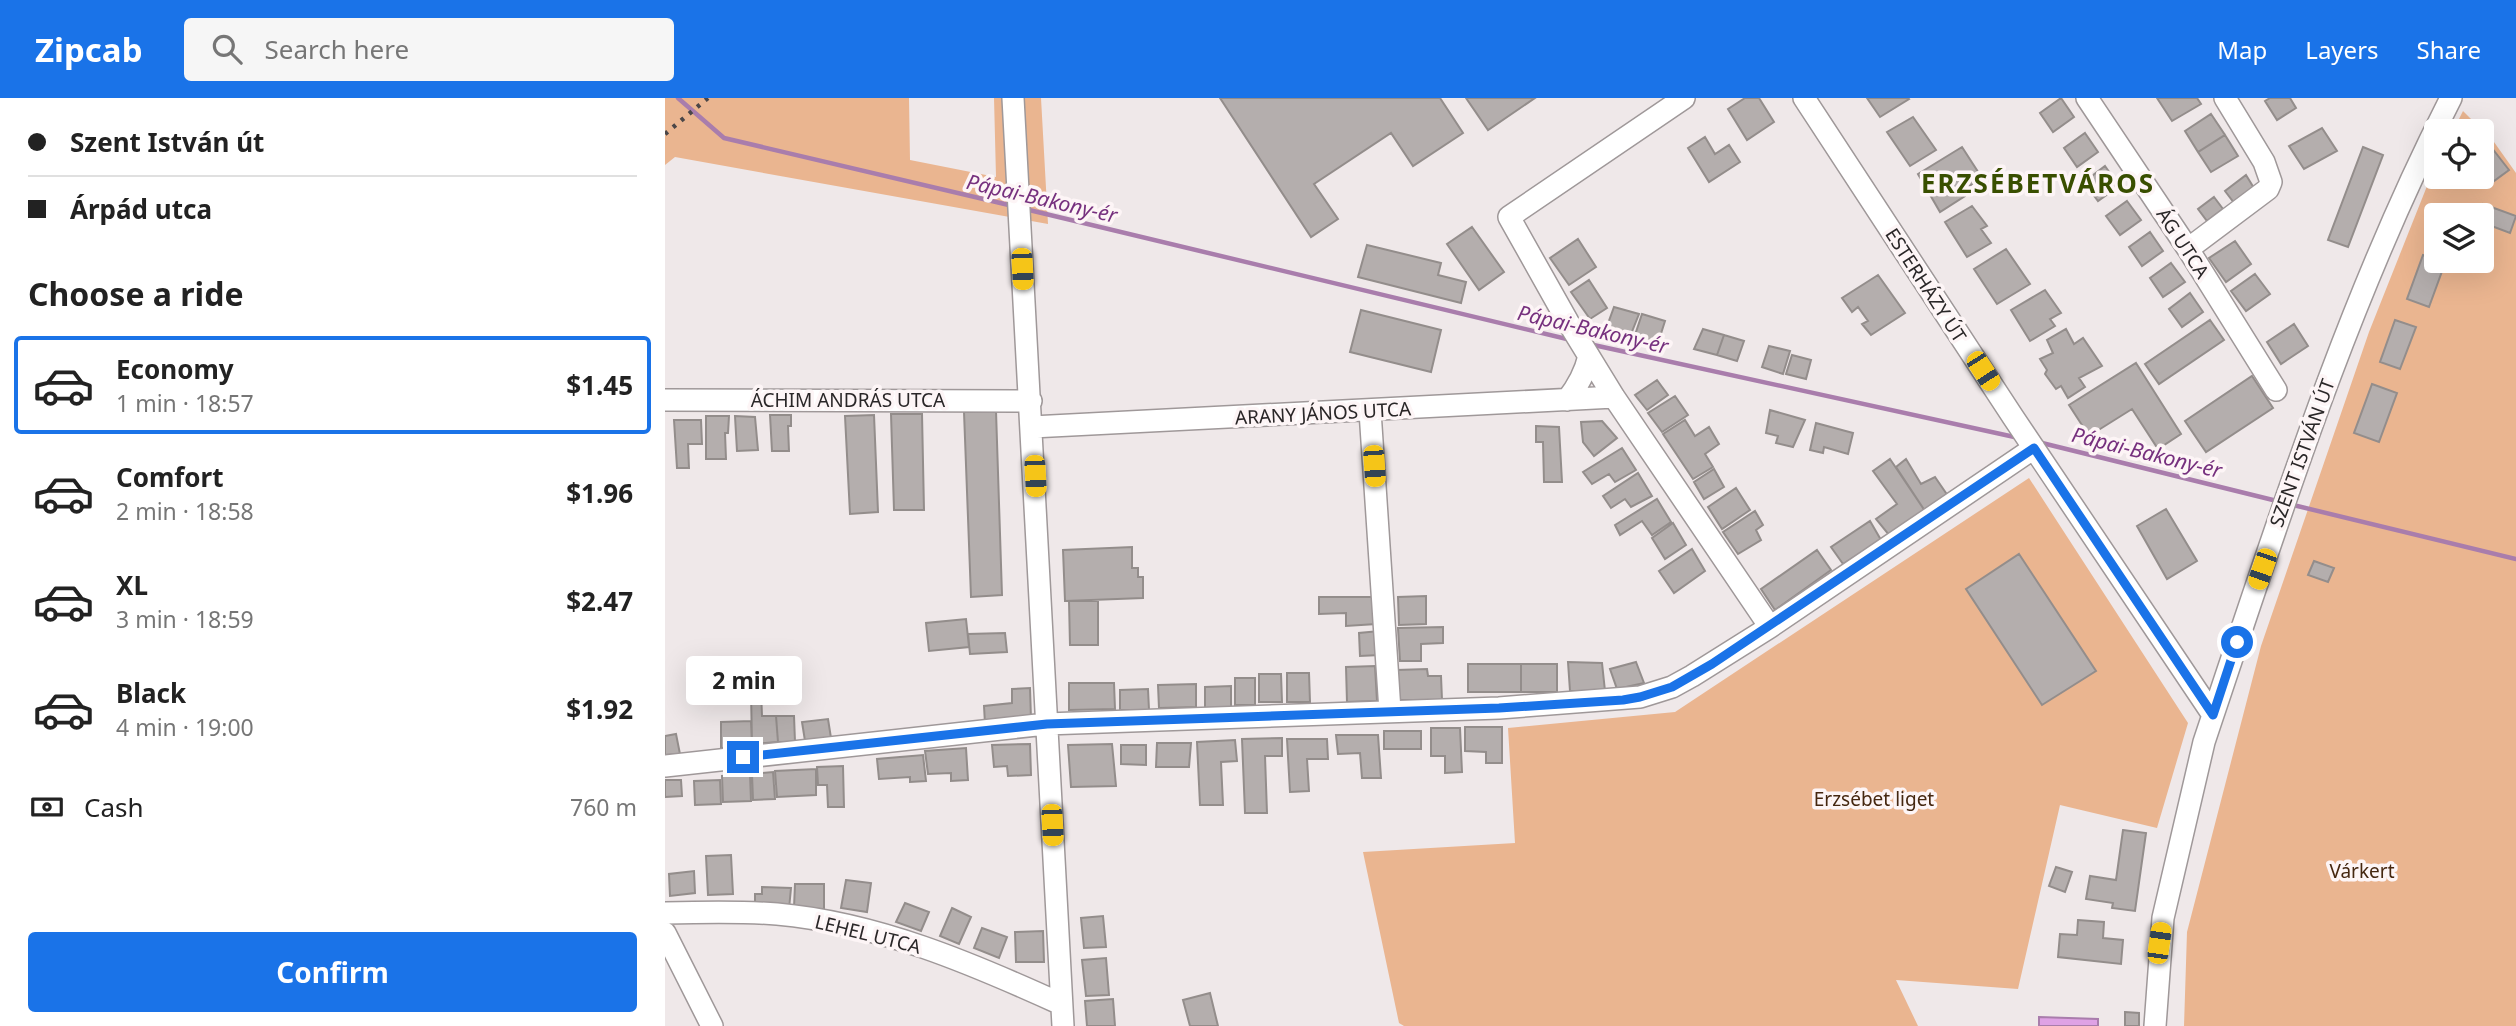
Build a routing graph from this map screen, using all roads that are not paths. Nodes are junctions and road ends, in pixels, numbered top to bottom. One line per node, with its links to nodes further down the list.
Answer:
1 (1013, 98): 13 (street)
2 (1684, 98): 8 (street)
3 (1804, 98): 16 (street, ESTERHÁZY ÚT)
4 (2088, 98): 7 (street, ÁG UTCA)
5 (2225, 98): 7 (street)
6 (2451, 98): 19 (street, SZENT ISTVÁN ÚT)
7 (2188, 249): 9 (street, ÁG UTCA)
8 (1589, 356): 10 (street); 12 (street)
9 (2276, 390)
10 (1614, 397): 12 (street, ARANY JÁNOS UTCA); 17 (street)
11 (665, 400): 13 (street, ÁCHIM ANDRÁS UTCA)
12 (1567, 400): 14 (street, ARANY JÁNOS UTCA)
13 (1031, 401): 15 (street)
14 (1370, 411): 15 (street, ARANY JÁNOS UTCA); 18 (street)
15 (1032, 427): 20 (street)
16 (2034, 447): 17 (street); 19 (street, ESTERHÁZY ÚT)
17 (1770, 627): 18 (street)
18 (1390, 711): 20 (street)
19 (2213, 715): 27 (street, SZENT ISTVÁN ÚT)
20 (1047, 724): 21 (street); 24 (street)
21 (665, 765)
22 (665, 913): 24 (street, LEHEL UTCA)
23 (665, 933): 25 (street)
24 (1061, 1004): 26 (street)
25 (712, 1026)
26 (1063, 1026)
27 (2155, 1026)

